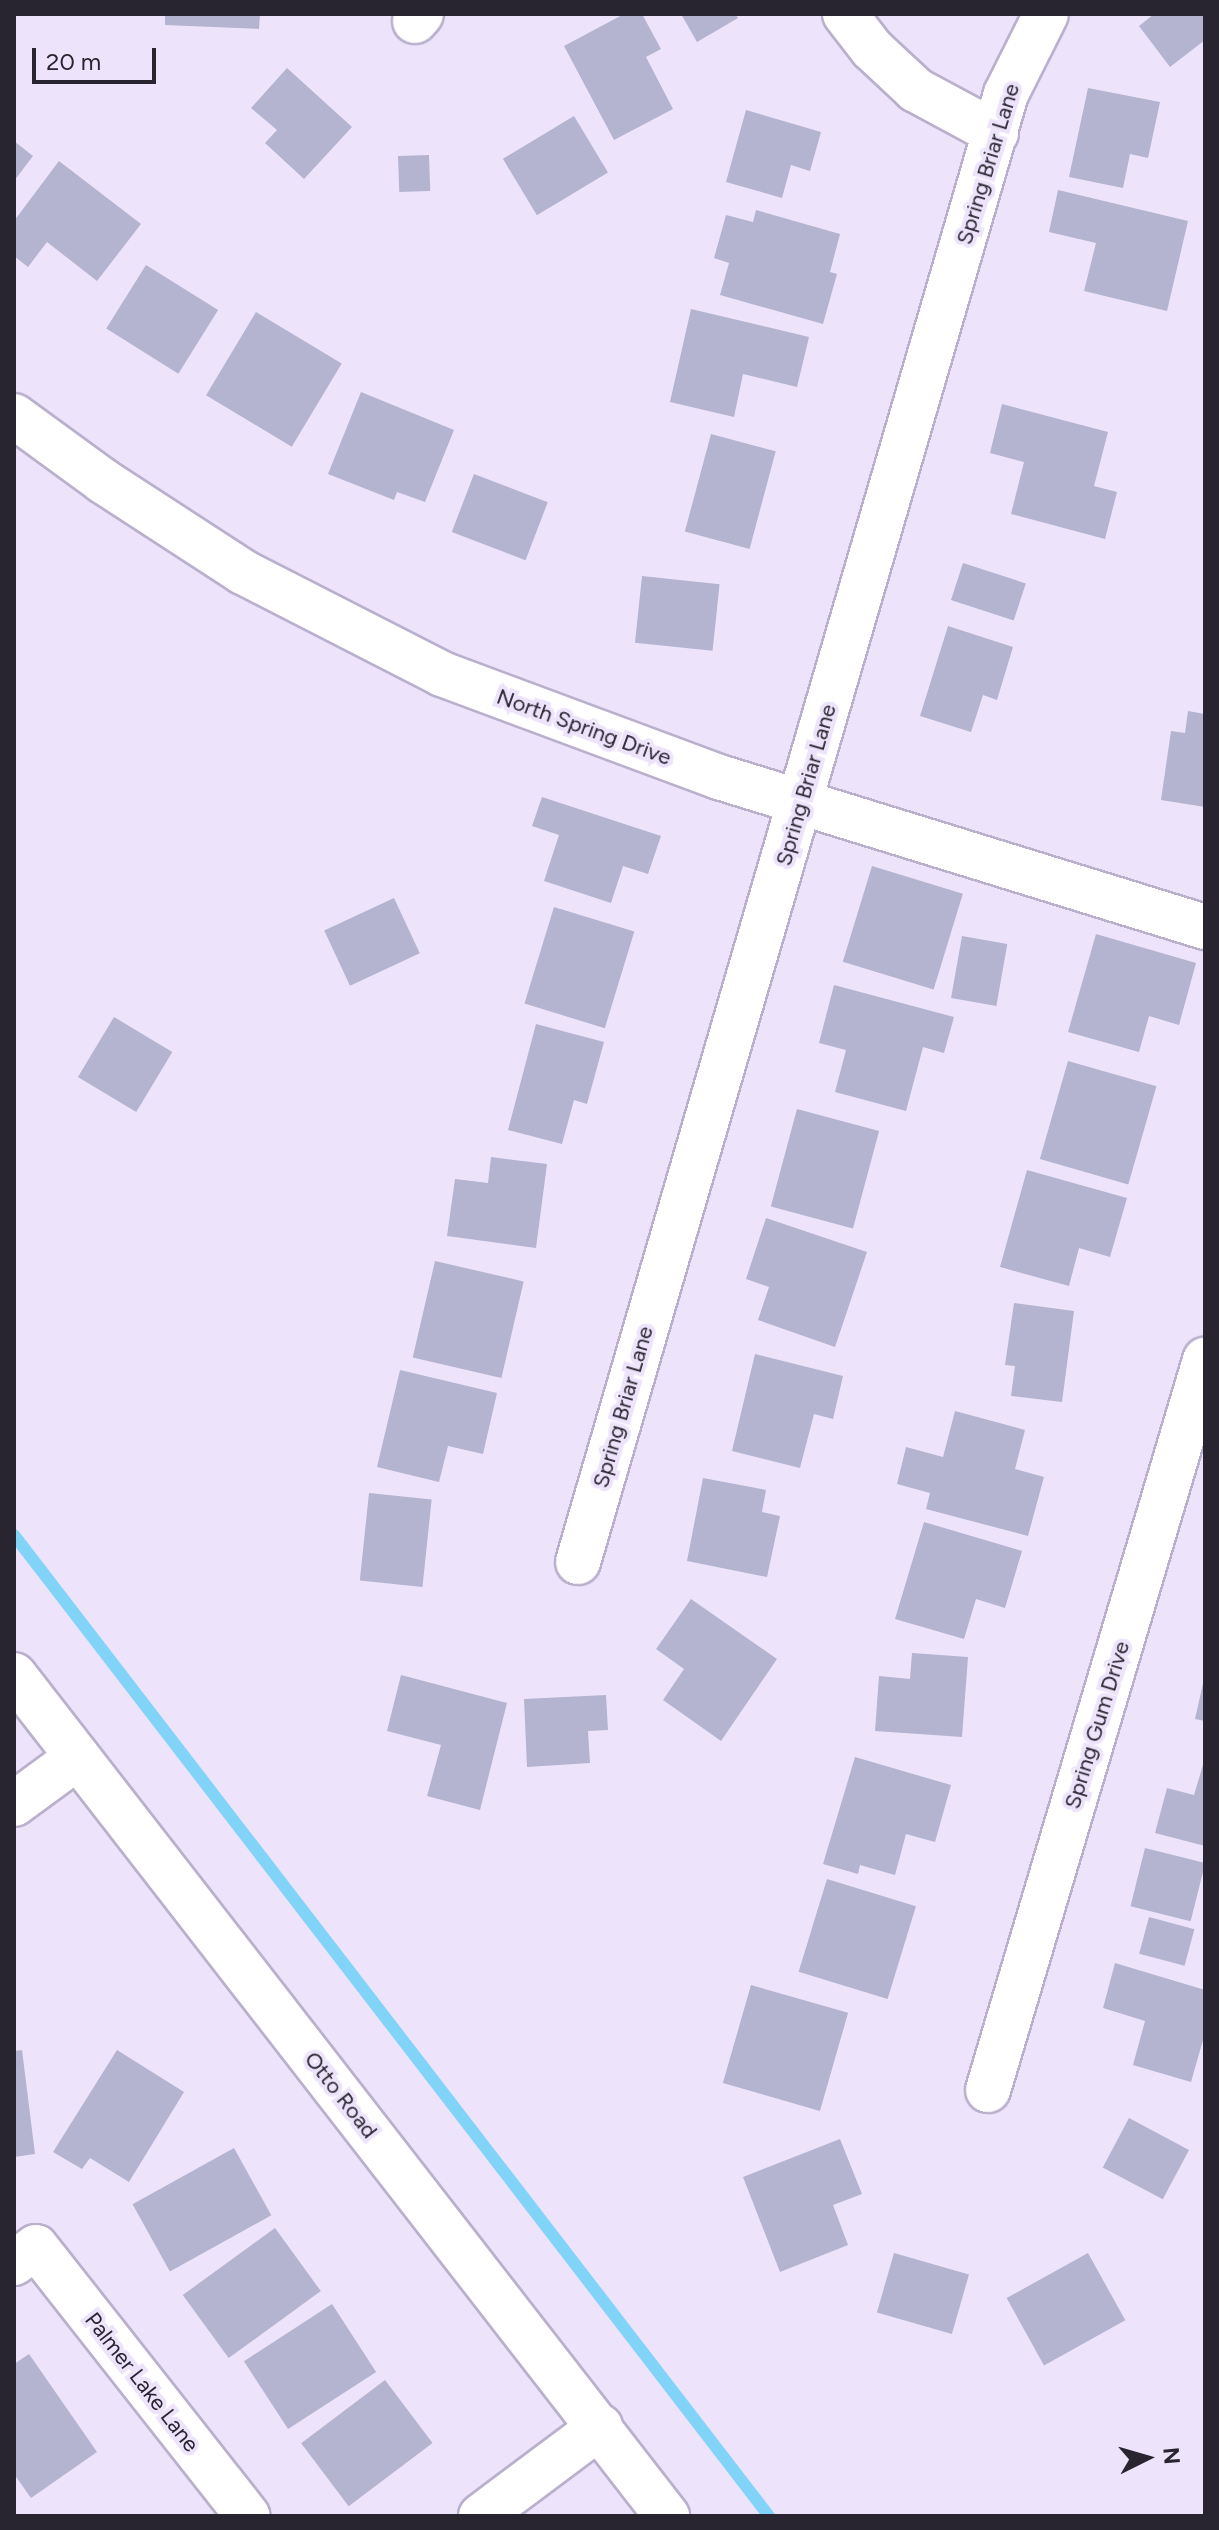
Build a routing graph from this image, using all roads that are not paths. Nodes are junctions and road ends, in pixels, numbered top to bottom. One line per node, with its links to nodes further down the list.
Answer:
1 (845, 14): 3 (street)
2 (1046, 14): 3 (street, Spring Briar Lane)
3 (996, 133): 5 (street, Spring Briar Lane)
4 (14, 416): 5 (street, North Spring Drive)
5 (801, 803): 6 (street, North Spring Drive); 8 (street, Spring Briar Lane)
6 (1205, 927)
7 (1205, 1360): 12 (street, Spring Gum Drive)
8 (578, 1562)
9 (14, 1675): 10 (street, Otto Road)
10 (78, 1757): 11 (street); 14 (street, Otto Road)
11 (14, 1804)
12 (988, 2090)
13 (25, 2255): 15 (street, Palmer Lake Lane)
14 (600, 2427): 16 (street); 17 (street, Otto Road)
15 (248, 2516)
16 (481, 2516)
17 (667, 2516)

